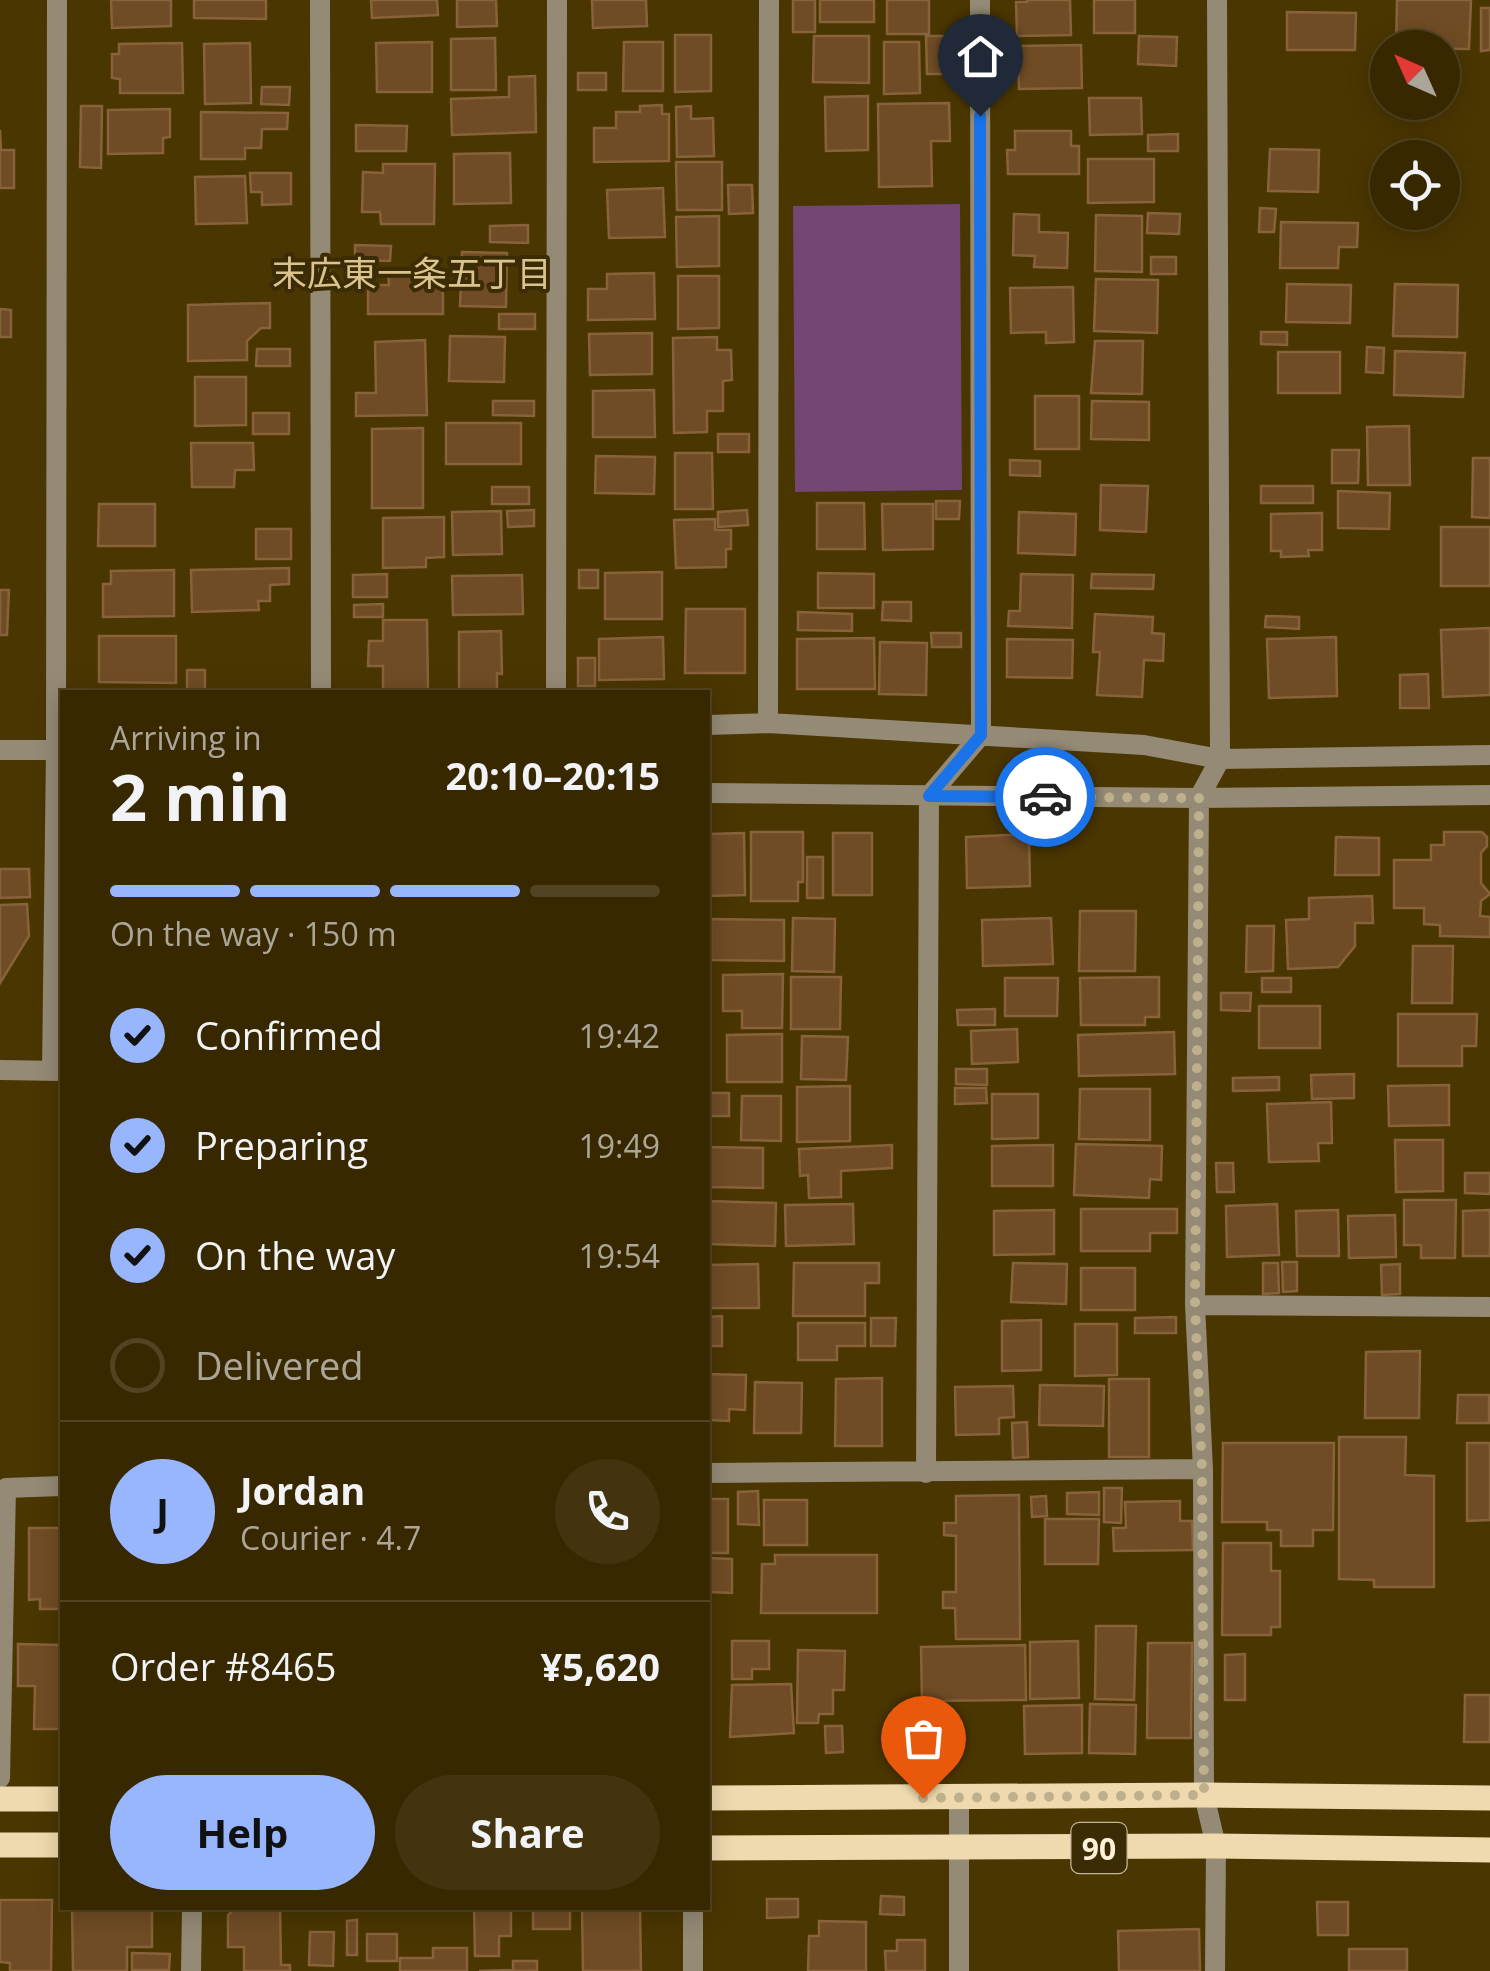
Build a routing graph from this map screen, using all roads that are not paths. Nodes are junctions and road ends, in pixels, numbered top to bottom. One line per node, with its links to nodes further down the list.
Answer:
1 (57, 0): 13 (street)
2 (320, 0): 7 (street)
3 (556, 0): 8 (street)
4 (769, 0): 9 (street)
5 (980, 0): 11 (street)
6 (1217, 0): 15 (street)
7 (322, 690)
8 (556, 690)
9 (768, 722): 10 (street); 11 (street)
10 (710, 725)
11 (981, 735): 15 (street); 17 (street)
12 (0, 750): 13 (street)
13 (59, 750): 21 (street)
14 (1490, 756): 15 (street)
15 (1220, 759): 19 (street)
16 (710, 793): 17 (street)
17 (929, 796): 19 (street); 26 (street)
18 (1490, 796): 19 (street)
19 (1199, 798): 22 (street)
20 (0, 1070): 21 (street)
21 (57, 1071)
22 (1195, 1305): 23 (street); 24 (street)
23 (1490, 1307)
24 (1202, 1470): 26 (street); 29 (street)
25 (710, 1473): 26 (street)
26 (926, 1473)
27 (60, 1486): 28 (street)
28 (0, 1778)
29 (1204, 1795): 32 (main road, 90); 33 (main road, 90); 37 (street)
30 (60, 1798): 34 (main road)
31 (710, 1798): 32 (main road, 90)
32 (959, 1798): 39 (street)
33 (1490, 1798)
34 (0, 1800)
35 (60, 1845): 36 (main road)
36 (0, 1846)
37 (1216, 1846): 39 (main road, 90); 40 (main road, 90); 46 (street)
38 (710, 1848): 39 (main road, 90)
39 (959, 1849): 45 (street)
40 (1490, 1850)
41 (192, 1910): 43 (street)
42 (693, 1910): 44 (street)
43 (192, 1971)
44 (693, 1971)
45 (959, 1971)
46 (1215, 1971)

